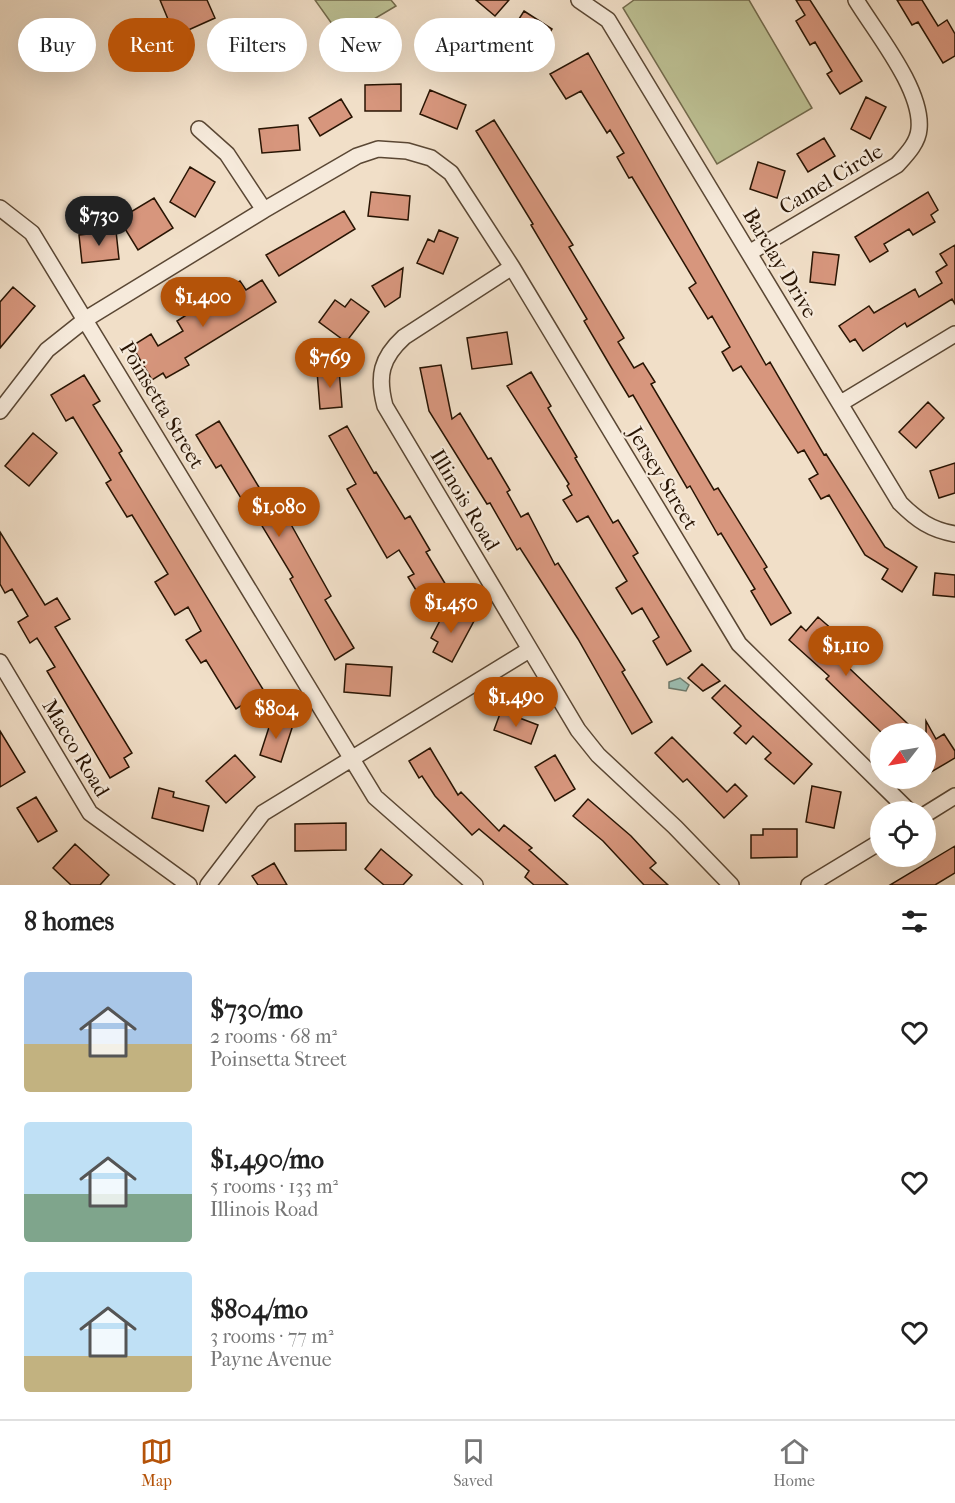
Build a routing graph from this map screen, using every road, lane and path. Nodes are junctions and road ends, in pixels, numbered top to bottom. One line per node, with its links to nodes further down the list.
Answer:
1 (579, 0): 6 (street, Barclay Drive)
2 (855, 0): 6 (street, Camel Circle)
3 (199, 129): 5 (street)
4 (0, 208): 8 (street, Poinsetta Street)
5 (264, 210): 7 (street, Jersey Street); 8 (street, Jersey Street)
6 (749, 253): 10 (street, Barclay Drive)
7 (512, 267): 13 (street, Illinois Road); 17 (street, Jersey Street)
8 (86, 319): 11 (street, Jersey Street); 15 (street, Poinsetta Street)
9 (955, 334): 10 (street)
10 (841, 403): 12 (street, Barclay Drive)
11 (0, 411)
12 (955, 534)
13 (529, 650): 15 (street); 23 (street, Illinois Road)
14 (0, 662): 20 (street, Macco Road)
15 (351, 758): 21 (street); 22 (street, Poinsetta Street)
16 (955, 796): 18 (street)
17 (899, 801)
18 (936, 808)
19 (870, 848): 24 (street)
20 (189, 885)
21 (208, 885)
22 (475, 885)
23 (730, 885)
24 (809, 885)

